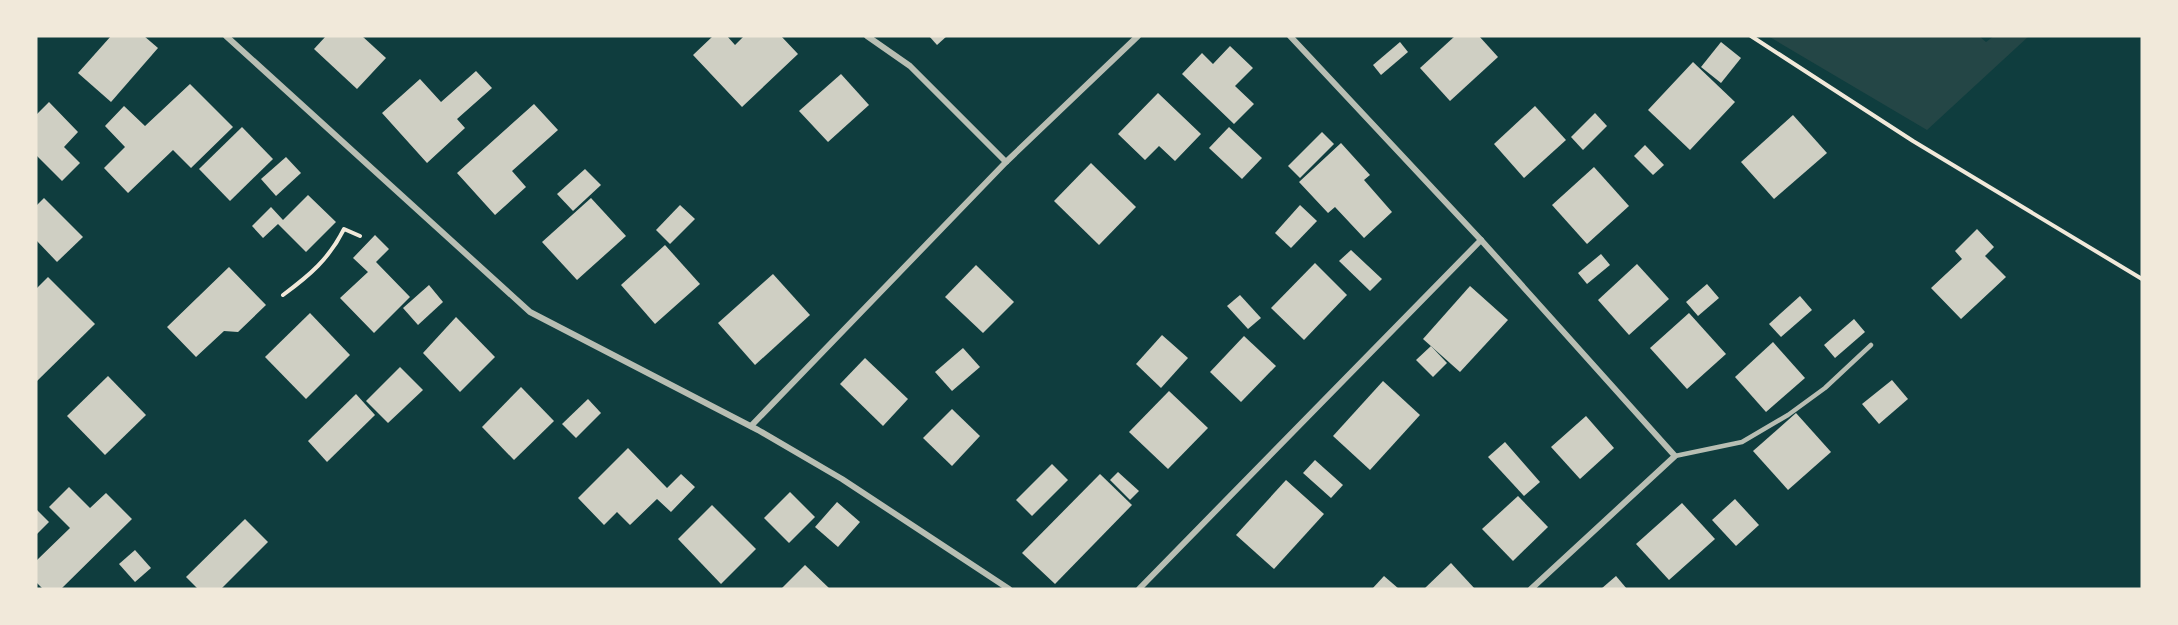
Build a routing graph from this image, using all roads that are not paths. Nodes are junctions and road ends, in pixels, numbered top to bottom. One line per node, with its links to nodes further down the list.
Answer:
1 (226, 36): 8 (street)
2 (867, 36): 5 (street)
3 (1138, 36): 5 (street)
4 (1290, 36): 6 (street)
5 (1006, 162): 8 (street)
6 (1481, 240): 9 (street); 11 (street)
7 (1871, 345): 9 (lane)
8 (751, 426): 10 (street)
9 (1676, 456): 12 (street)
10 (1009, 589)
11 (1139, 589)
12 (1531, 589)

